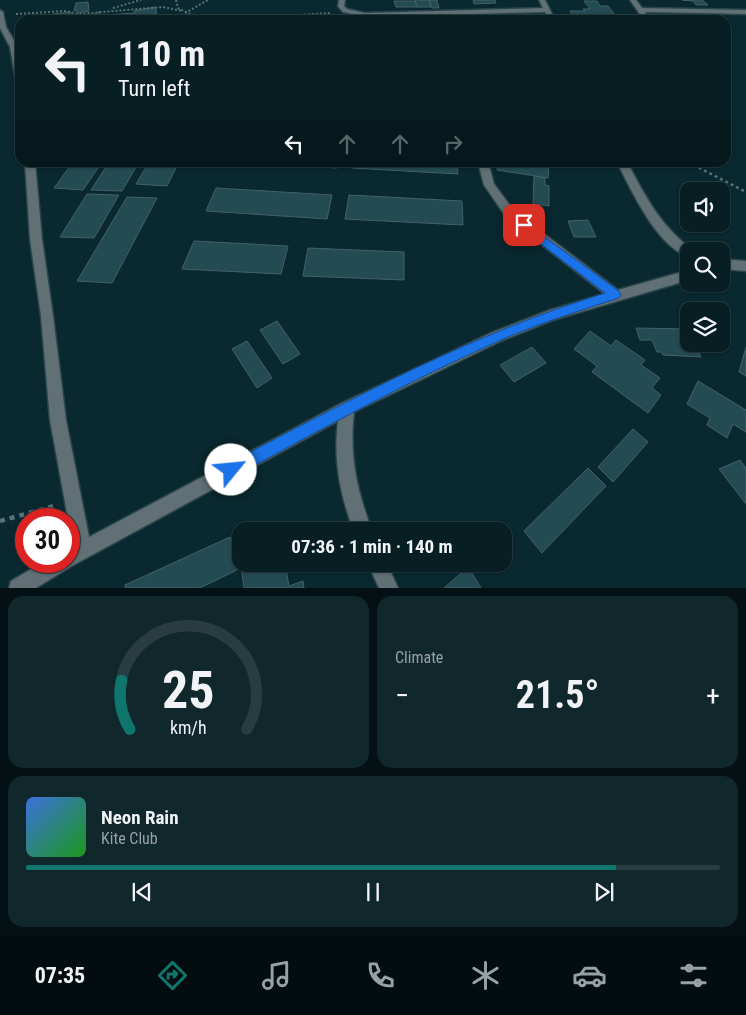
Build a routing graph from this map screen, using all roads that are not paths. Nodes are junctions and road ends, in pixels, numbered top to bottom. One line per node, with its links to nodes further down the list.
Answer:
1 (342, 0): 5 (street)
2 (542, 0): 5 (street)
3 (633, 0): 6 (street)
4 (660, 0): 7 (street)
5 (547, 10): 10 (street)
6 (641, 10): 7 (street); 11 (street)
7 (670, 10): 8 (street)
8 (746, 12)
9 (0, 13): 12 (street)
10 (550, 15)
11 (644, 15)
12 (2, 28): 13 (street)
13 (15, 53)
14 (30, 167): 24 (street)
15 (484, 167): 21 (street)
16 (625, 167): 17 (street)
17 (680, 246)
18 (730, 265): 19 (street)
19 (746, 266)
20 (680, 277): 21 (street)
21 (615, 295): 22 (street)
22 (347, 408): 23 (street); 24 (street)
23 (359, 522)
24 (83, 550): 25 (street)
25 (80, 552)
26 (381, 572): 29 (street)
27 (43, 573): 28 (street)
28 (18, 588)
29 (389, 588)

